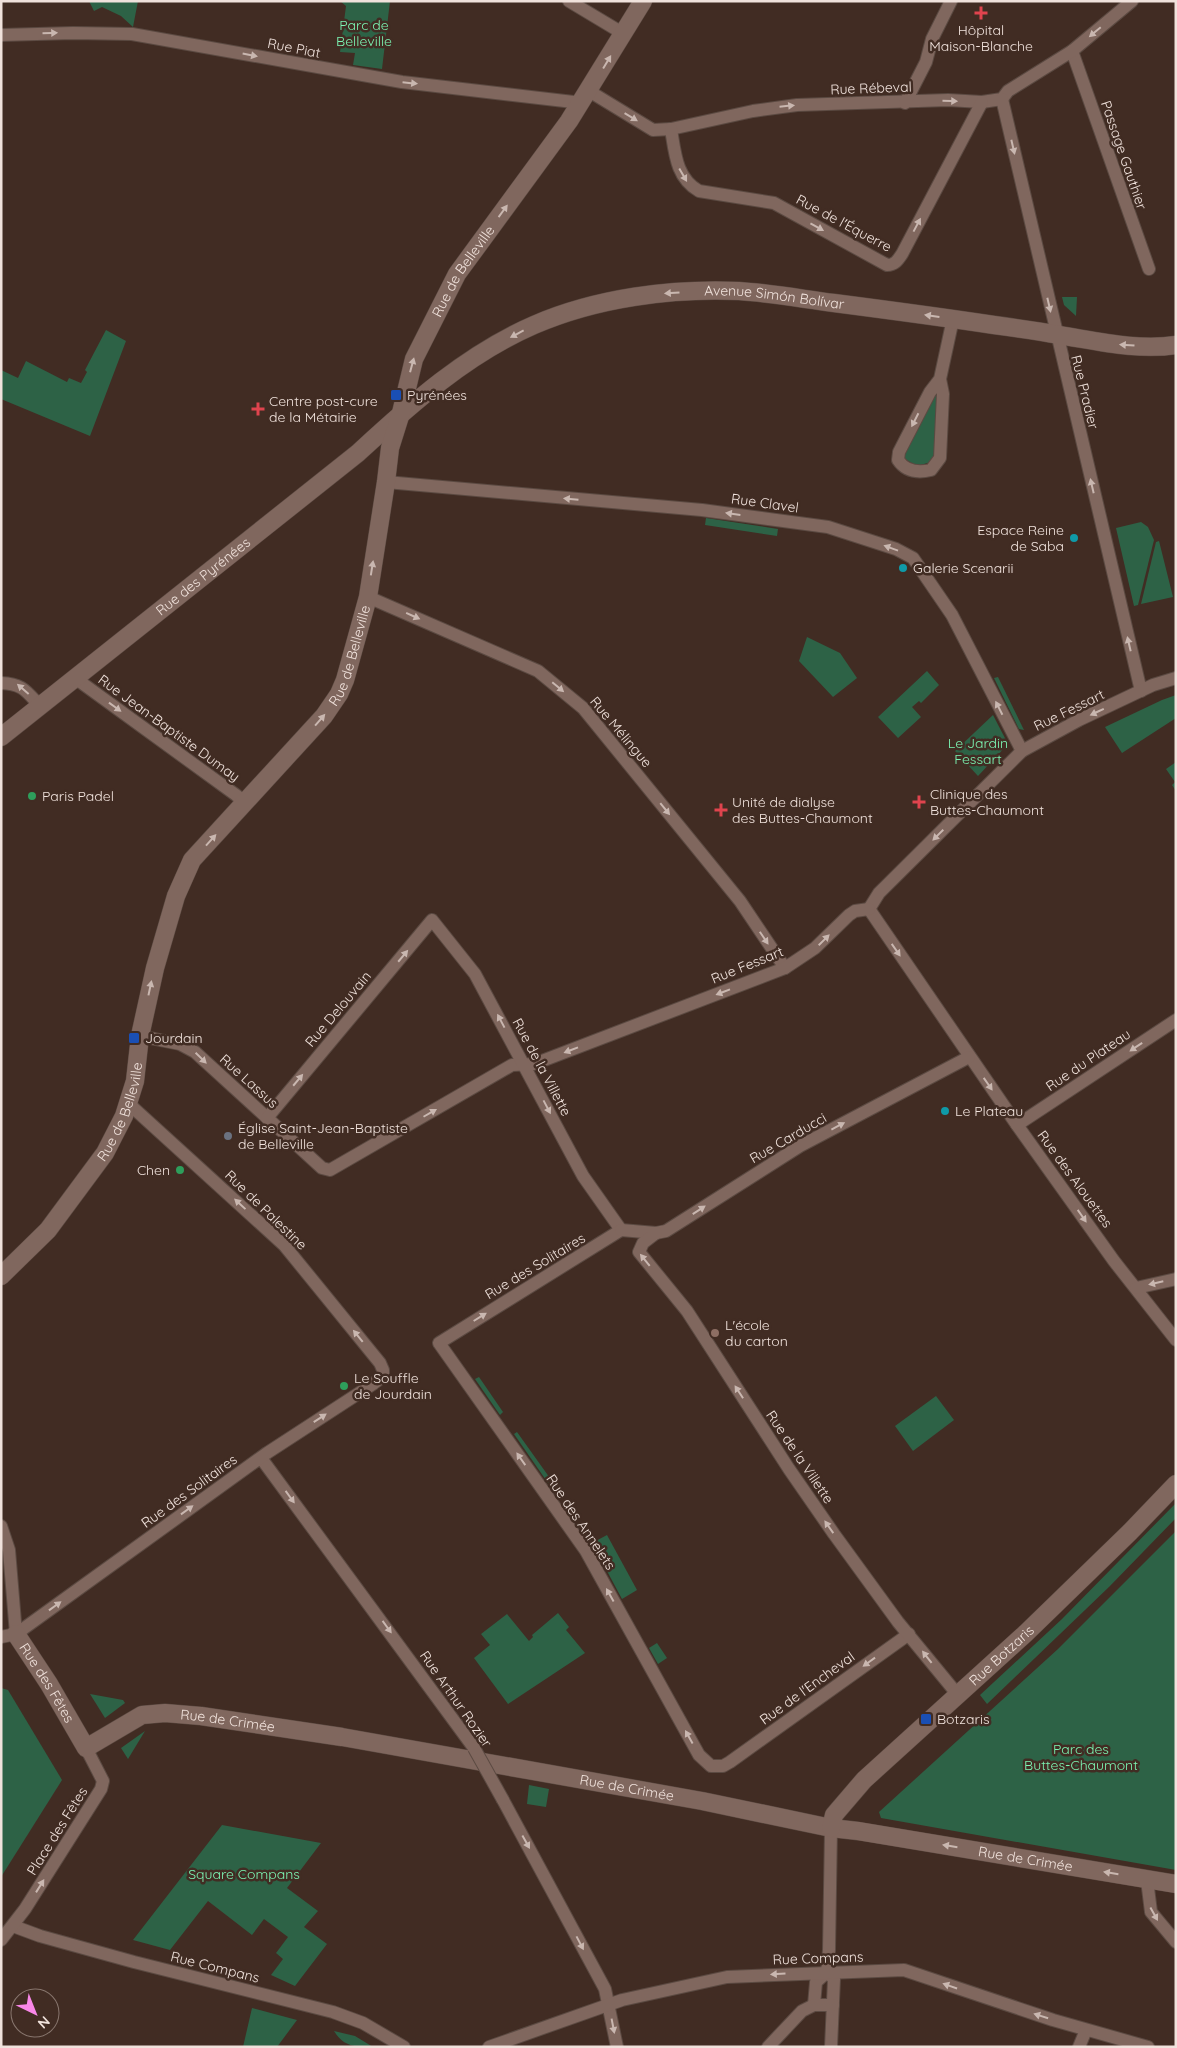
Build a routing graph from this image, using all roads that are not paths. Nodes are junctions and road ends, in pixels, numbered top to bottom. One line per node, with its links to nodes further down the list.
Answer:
1 (569, 1): 5 (street)
2 (644, 1): 5 (main road, Rue de Belleville)
3 (951, 1): 11 (street)
4 (1132, 1): 7 (street, one-way to 7)
5 (624, 34): 8 (main road, Rue de Belleville, one-way to 5)
6 (1, 35): 8 (street, Rue Piat, one-way to 8)
7 (1072, 51): 9 (street); 13 (street, Passage Gauthier)
8 (586, 97): 12 (street, Rue Rébeval, one-way to 12); 18 (main road, Rue de Belleville, one-way to 8)
9 (1002, 99): 10 (street, Rue Rébeval); 15 (street, Rue Pradier, one-way to 15)
10 (982, 102): 11 (street, Rue Rébeval, one-way to 10); 12 (street, Rue de l'Équerre, one-way to 10)
11 (905, 103): 12 (street, Rue Rébeval, one-way to 11)
12 (671, 129)
13 (1148, 269)
14 (954, 319): 15 (main road, Avenue Simón Bolívar); 17 (street); 18 (main road, Avenue Simón Bolívar, one-way to 18)
15 (1056, 334): 16 (main road, Avenue Simón Bolívar, one-way to 15); 24 (street, Rue Pradier, one-way to 15)
16 (1176, 345)
17 (940, 379): 17 (street, one-way to 17)
18 (401, 413): 19 (main road, Rue de Belleville); 21 (main road, Rue des Pyrénées)
19 (386, 482): 20 (main road, Rue de Belleville, one-way to 19); 27 (street, Rue Clavel, one-way to 19)
20 (368, 597): 28 (main road, Rue de Belleville, one-way to 20); 31 (street, Rue Mélingue, one-way to 31)
21 (75, 678): 25 (main road, Rue des Pyrénées); 28 (street, Rue Jean-Baptiste Dumay, one-way to 28)
22 (1176, 678): 24 (street, Rue Fessart)
23 (1, 683): 25 (street, one-way to 23)
24 (1141, 691): 27 (street, Rue Fessart, one-way to 27)
25 (40, 706): 26 (main road, Rue des Pyrénées)
26 (1, 737)
27 (1022, 751): 29 (street, Rue Fessart, one-way to 29)
28 (245, 803): 33 (main road, Rue de Belleville, one-way to 28)
29 (868, 909): 31 (street, Rue Fessart, one-way to 29); 34 (street, Rue des Alouettes, one-way to 34)
30 (432, 920): 35 (street, Rue de la Villette, one-way to 30); 37 (street, Rue Delouvain, one-way to 30)
31 (785, 968): 35 (street, Rue Fessart, one-way to 35)
32 (1176, 1020): 38 (street, Rue du Plateau, one-way to 38)
33 (140, 1036): 36 (main road, Rue de Belleville); 37 (street, Rue Lassus, one-way to 37)
34 (969, 1057): 38 (street, Rue des Alouettes, one-way to 38); 41 (street, Rue Carducci, one-way to 34)
35 (524, 1064): 39 (street, Rue Fessart, one-way to 35); 40 (street, Rue de la Villette, one-way to 40)
36 (129, 1104): 42 (main road, Rue de Belleville); 47 (street, Rue de Palestine, one-way to 36)
37 (267, 1118): 39 (street, Rue Lassus)
38 (1017, 1125): 44 (street, Rue des Alouettes, one-way to 44)
39 (326, 1170)
40 (621, 1230): 41 (street, Rue Carducci); 46 (street, Rue des Solitaires, one-way to 40)
41 (656, 1233): 51 (street, Rue de la Villette, one-way to 41)
42 (1, 1276)
43 (1176, 1279): 44 (street, one-way to 44)
44 (1136, 1288): 45 (street, Rue des Alouettes)
45 (1176, 1340)
46 (439, 1343): 55 (street, Rue des Annelets, one-way to 46)
47 (383, 1376): 48 (street, Rue des Solitaires, one-way to 47)
48 (261, 1458): 52 (street, Rue des Solitaires, one-way to 48); 63 (street, Rue Arthur Rozier, one-way to 63, bridge)
49 (1176, 1484): 53 (main road, Rue Botzaris)
50 (1, 1526): 52 (street, Rue des Fêtes)
51 (909, 1634): 53 (street, Rue de la Villette, one-way to 51); 55 (street, Rue de l'Encheval, one-way to 55)
52 (9, 1636): 54 (main road, Rue des Fêtes)
53 (958, 1695): 56 (main road, Rue Botzaris)
54 (86, 1748): 56 (main road, Rue de Crimée); 59 (street, Place des Fêtes, one-way to 54)
55 (723, 1766)
56 (831, 1828): 57 (main road, Rue de Crimée, one-way to 56); 62 (street)
57 (1147, 1880): 58 (main road, Rue de Crimée); 61 (street, one-way to 61)
58 (1176, 1884)
59 (13, 1926): 60 (street, Place des Fêtes); 67 (street, Rue Compans)
60 (1, 1940)
61 (1176, 1942)
62 (827, 1972): 63 (street, Rue Compans, one-way to 63); 64 (street); 65 (street); 66 (street, Rue Compans, one-way to 62)
63 (609, 2005): 68 (street, Rue Compans); 69 (street, Rue Arthur Rozier, one-way to 69)
64 (814, 2005): 65 (street); 70 (street)
65 (833, 2005): 71 (street)
66 (1086, 2030): 72 (street); 73 (street, Rue Compans)
67 (404, 2047)
68 (489, 2047)
69 (617, 2047)
70 (768, 2047)
71 (831, 2047)
72 (1079, 2047)
73 (1148, 2047)

